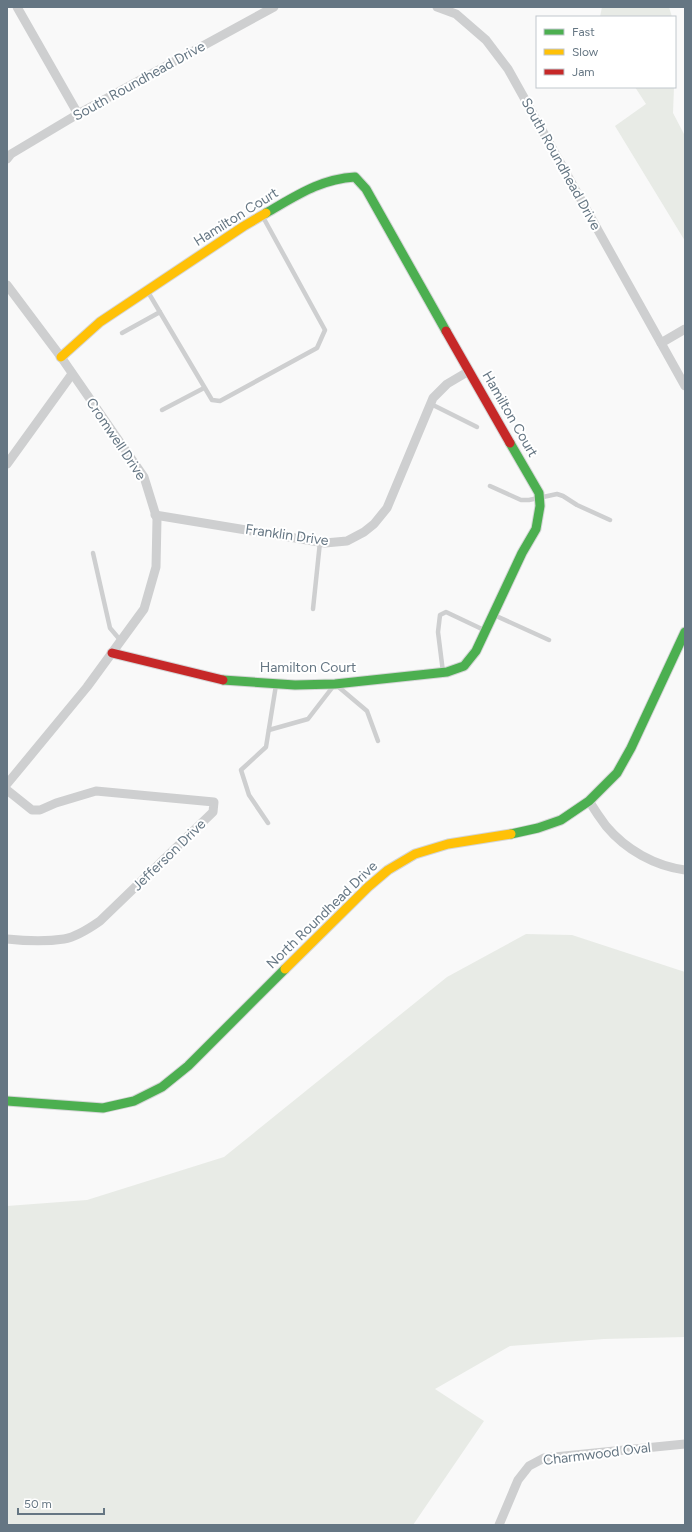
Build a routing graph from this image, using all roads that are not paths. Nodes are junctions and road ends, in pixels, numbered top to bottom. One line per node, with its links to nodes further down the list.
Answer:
1 (17, 7): 4 (street)
2 (274, 7): 4 (street, South Roundhead Drive)
3 (437, 7): 12 (street, South Roundhead Drive)
4 (78, 114): 5 (street, South Roundhead Drive)
5 (7, 159)
6 (262, 216): 8 (street, Hamilton Court); 14 (street, Hamilton Court); 17 (lane)
7 (7, 285): 13 (street, Cromwell Drive)
8 (148, 291): 9 (lane); 13 (street, Hamilton Court)
9 (160, 312): 11 (lane); 17 (lane)
10 (685, 329): 12 (street)
11 (122, 333)
12 (661, 343): 16 (street)
13 (61, 357): 15 (street, Cromwell Drive)
14 (469, 371): 18 (street, Franklin Drive); 23 (street, Hamilton Court)
15 (72, 374): 21 (street); 24 (street, Cromwell Drive)
16 (685, 386)
17 (204, 388): 19 (lane)
18 (431, 404): 20 (lane); 26 (street, Franklin Drive)
19 (162, 410)
20 (477, 427)
21 (7, 464)
22 (490, 486): 23 (lane)
23 (540, 497): 25 (lane); 29 (street, Hamilton Court)
24 (155, 515): 26 (street, Franklin Drive); 33 (street, Cromwell Drive)
25 (610, 520)
26 (320, 542): 28 (lane)
27 (93, 553): 33 (lane)
28 (313, 609)
29 (493, 615): 30 (street, Hamilton Court); 32 (lane)
30 (486, 631): 35 (street, Hamilton Court); 35 (lane)
31 (685, 632): 42 (street, North Roundhead Drive)
32 (549, 640)
33 (121, 641): 34 (street, Cromwell Drive)
34 (112, 653): 36 (street, Hamilton Court); 40 (street, Cromwell Drive)
35 (443, 672): 37 (street, Hamilton Court)
36 (276, 683): 37 (street, Hamilton Court); 38 (lane)
37 (335, 684): 38 (lane); 39 (lane)
38 (269, 730): 43 (lane)
39 (378, 741)
40 (7, 784)
41 (7, 790): 45 (street, Jefferson Drive)
42 (589, 801): 44 (street); 46 (street, North Roundhead Drive)
43 (268, 823)
44 (685, 870)
45 (7, 939)
46 (7, 1101)
47 (685, 1444): 48 (street, Charmwood Oval)
48 (499, 1525)

